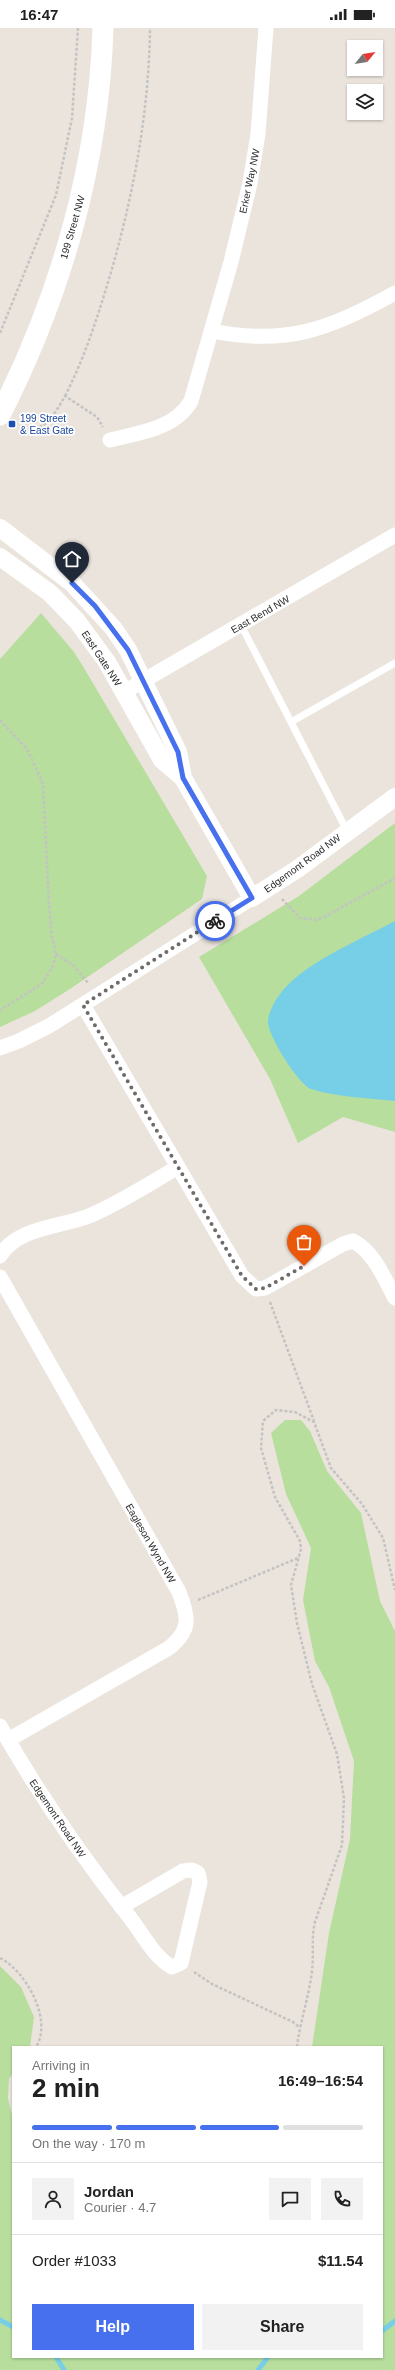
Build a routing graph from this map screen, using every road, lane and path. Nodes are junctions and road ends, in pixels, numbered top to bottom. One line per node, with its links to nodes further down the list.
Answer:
1 (78, 28): 7 (path)
2 (103, 28): 9 (main road, 199 Street NW)
3 (150, 28): 8 (path)
4 (266, 28): 6 (street, Erker Way NW)
5 (395, 294): 6 (street)
6 (212, 331): 11 (street, Erker Way NW)
7 (0, 333)
8 (65, 396): 10 (path); 11 (path)
9 (0, 415)
10 (20, 430)
11 (110, 440)
12 (0, 528): 17 (street, East Gate NW)
13 (395, 535): 15 (street, East Bend NW)
14 (0, 557): 18 (street, East Gate NW)
15 (241, 625): 17 (street, East Bend NW); 20 (lane)
16 (395, 663): 20 (lane)
17 (143, 681): 18 (street, East Bend NW); 21 (street, East Gate NW)
18 (124, 692): 21 (street, East Gate NW)
19 (0, 720): 27 (path)
20 (291, 722): 23 (lane)
21 (183, 778): 26 (street, East Gate NW)
22 (395, 797): 23 (street, Edgemont Road NW)
23 (347, 831): 25 (street, Edgemont Road NW)
24 (395, 878): 25 (path)
25 (274, 885): 26 (street, Edgemont Road NW)
26 (252, 898): 28 (street, Edgemont Road NW)
27 (56, 954): 28 (path); 29 (path)
28 (89, 1000): 30 (street, Edgemont Road NW); 31 (street)
29 (0, 1010)
30 (0, 1048)
31 (178, 1167): 32 (street); 34 (street)
32 (0, 1256)
33 (0, 1277): 39 (street, Eagleson Wynd NW)
34 (265, 1288): 35 (street); 36 (path)
35 (395, 1298)
36 (314, 1422): 37 (path); 38 (path)
37 (299, 1557): 39 (path); 45 (path)
38 (395, 1590)
39 (185, 1607): 41 (street, Eagleson Wynd NW)
40 (0, 1726): 41 (street, Edgemont Road NW)
41 (8, 1740): 42 (street, Edgemont Road NW)
42 (121, 1907): 44 (street, Edgemont Road NW); 44 (street)
43 (0, 1958): 46 (path)
44 (181, 1963): 45 (path)
45 (299, 2027): 47 (path)
46 (37, 2046)
47 (297, 2046)

